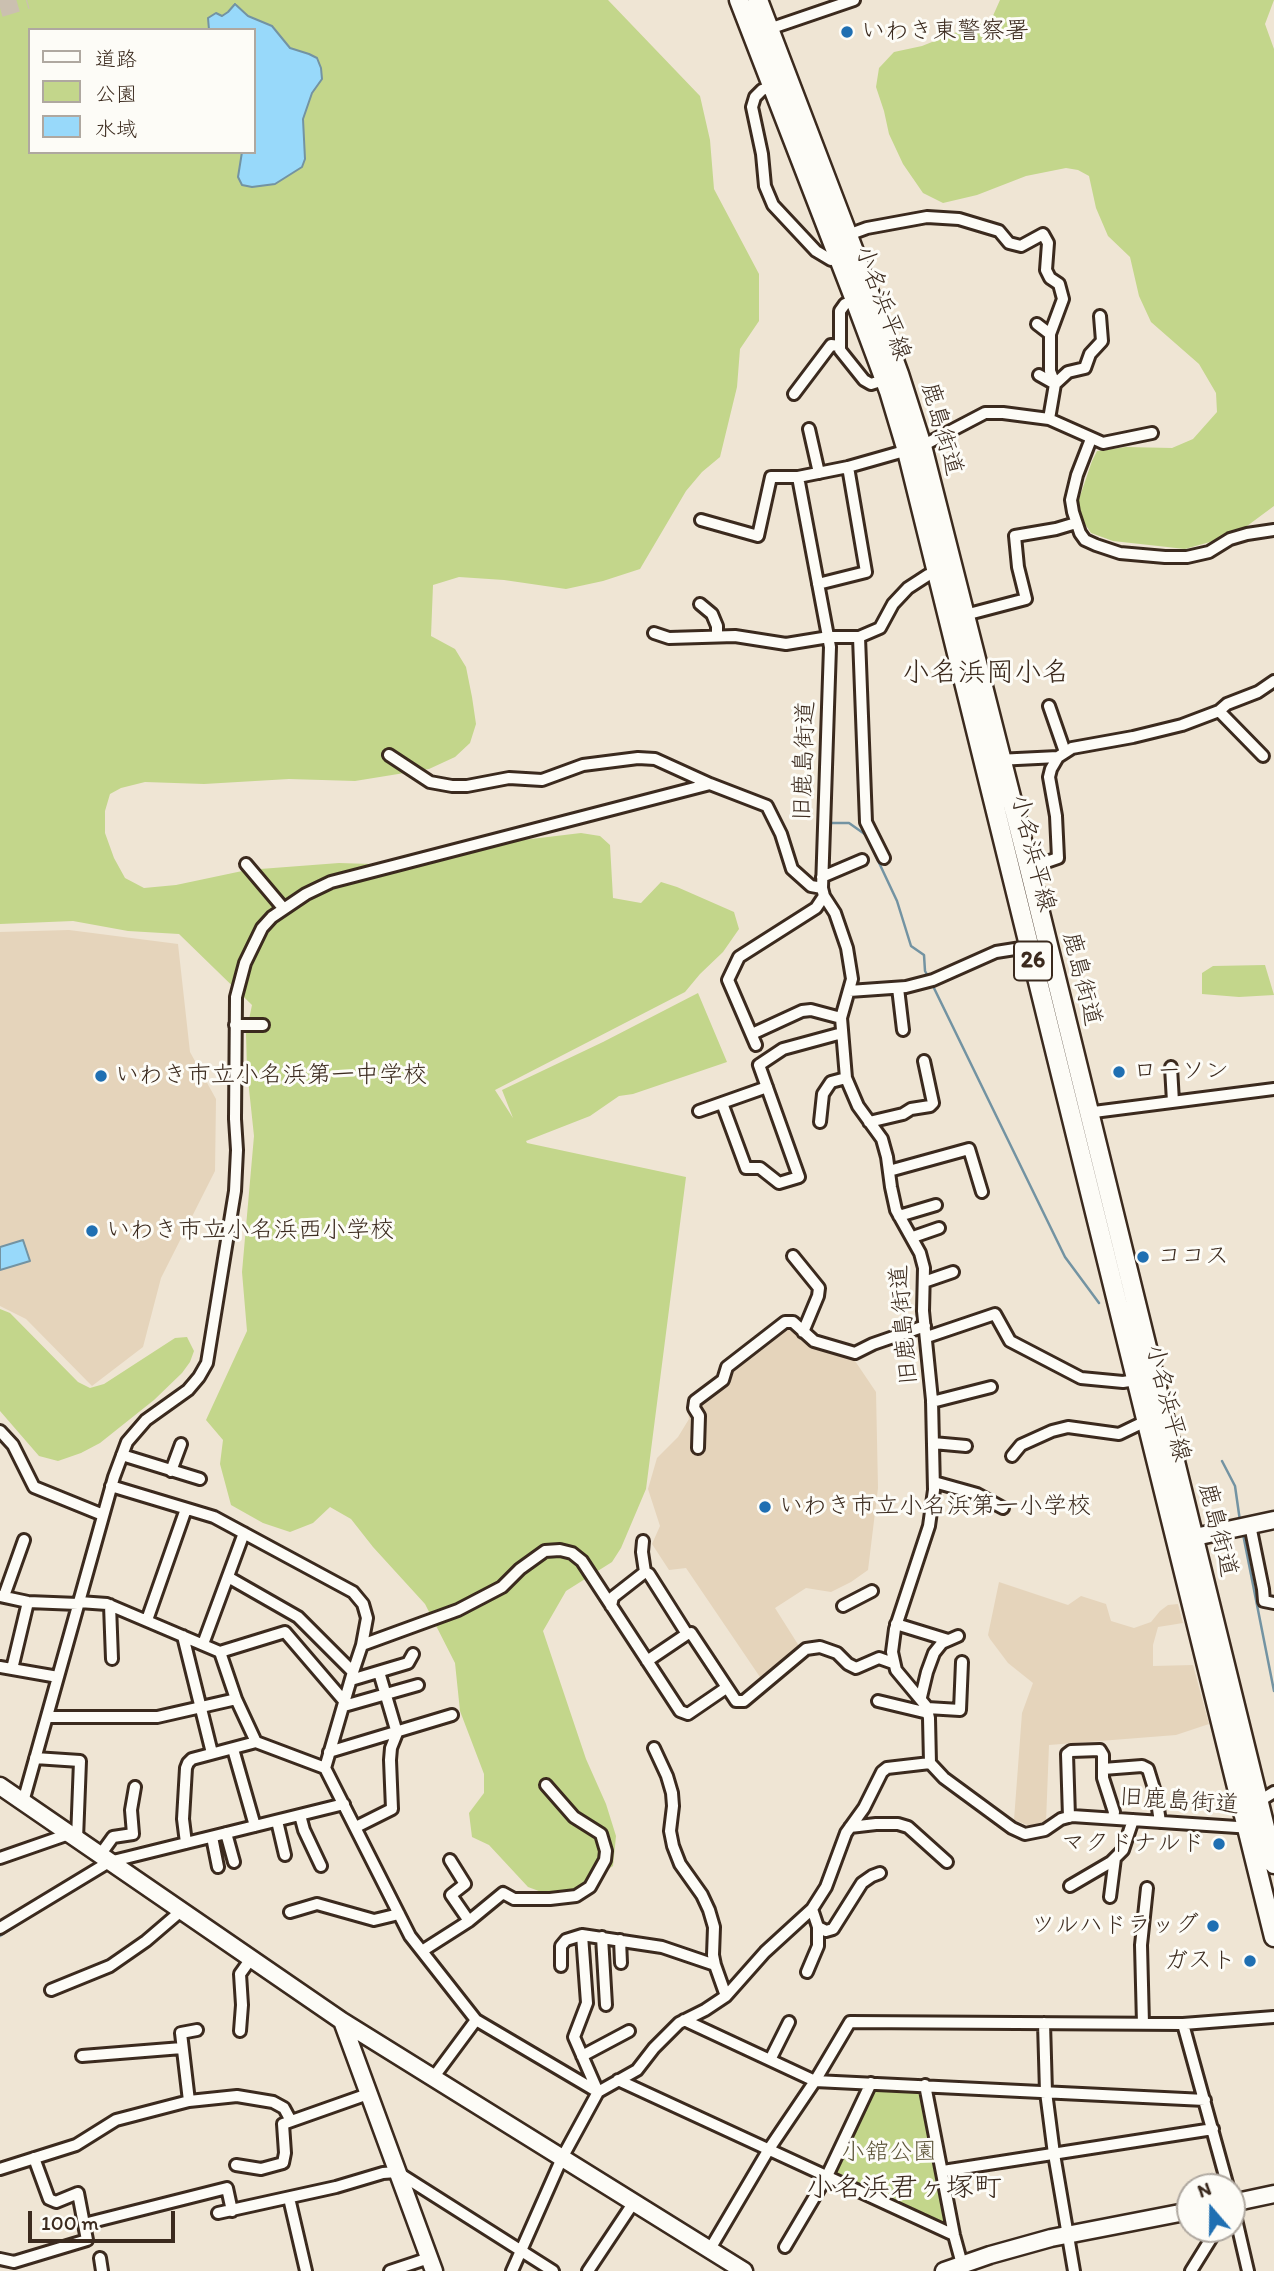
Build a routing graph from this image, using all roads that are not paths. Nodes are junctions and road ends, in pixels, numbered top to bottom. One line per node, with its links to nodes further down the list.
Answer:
1 (739, 0): 5 (main road, 小名浜平線 / 26)
2 (758, 0): 4 (main road, 鹿島街道 / 26)
3 (853, 0): 4 (street)
4 (769, 29): 5 (main road, 鹿島街道 / 26)
5 (781, 83): 6 (main road, 鹿島街道 / 26); 7 (main road, 小名浜平線 / 26); 7 (street)
6 (848, 235): 7 (main road, 鹿島街道 / 26); 11 (street)
7 (847, 256): 8 (main road, 鹿島街道 / 26)
8 (863, 298): 12 (street); 14 (main road, 鹿島街道 / 26)
9 (1100, 316): 15 (street)
10 (1037, 324): 11 (street)
11 (1050, 334): 15 (street)
12 (839, 346): 14 (street); 16 (street)
13 (1039, 375): 15 (street)
14 (892, 377): 21 (main road, 鹿島街道 / 26)
15 (1055, 384): 17 (street)
16 (794, 394)
17 (1049, 419): 20 (street); 21 (street)
18 (809, 429): 23 (street)
19 (1152, 433): 20 (street)
20 (1091, 439): 26 (street)
21 (914, 448): 22 (street); 28 (main road, 鹿島街道 / 26)
22 (848, 467): 23 (street); 29 (street)
23 (819, 474): 24 (street)
24 (798, 477): 25 (street); 29 (street, 旧鹿島街道)
25 (701, 520)
26 (1076, 523): 27 (street); 31 (street)
27 (1274, 530)
28 (945, 570): 31 (main road, 鹿島街道 / 26); 35 (street); 42 (main road, 小名浜平線 / 26)
29 (818, 584): 34 (street, 旧鹿島街道)
30 (700, 604): 33 (street)
31 (965, 615): 42 (main road, 鹿島街道 / 26)
32 (654, 633): 33 (street)
33 (717, 636): 34 (street)
34 (829, 637): 35 (street); 48 (street, 旧鹿島街道)
35 (859, 637): 44 (street)
36 (1274, 681): 38 (street)
37 (1049, 706): 40 (street)
38 (1219, 711): 40 (street); 41 (street)
39 (389, 755): 43 (street)
40 (1062, 755): 42 (street); 47 (street)
41 (1263, 756)
42 (993, 761): 47 (main road, 鹿島街道 / 26); 50 (main road, 小名浜平線 / 26)
43 (710, 783): 48 (street); 49 (street)
44 (884, 859)
45 (862, 860): 48 (street)
46 (246, 864): 49 (street)
47 (1029, 868): 50 (main road, 鹿島街道 / 26)
48 (823, 887): 52 (street, 旧鹿島街道); 58 (street)
49 (284, 909): 54 (street)
50 (1038, 945): 51 (street); 68 (main road, 鹿島街道 / 26)
51 (898, 988): 52 (street); 56 (street)
52 (849, 991): 53 (street, 旧鹿島街道)
53 (841, 1018): 57 (street, 旧鹿島街道); 58 (street)
54 (235, 1025): 55 (street); 91 (street)
55 (262, 1025)
56 (903, 1030)
57 (842, 1033): 62 (street, 旧鹿島街道); 63 (street)
58 (752, 1034): 59 (street)
59 (756, 1045)
60 (924, 1061): 70 (street)
61 (1171, 1067): 65 (street)
62 (846, 1078): 69 (street); 70 (street, 旧鹿島街道)
63 (766, 1087): 66 (street); 66 (street)
64 (1274, 1089): 65 (street)
65 (1173, 1102): 68 (street)
66 (722, 1103): 67 (street)
67 (699, 1111)
68 (1080, 1114): 82 (main road, 鹿島街道 / 26)
69 (820, 1122)
70 (869, 1122): 71 (street, 旧鹿島街道)
71 (889, 1171): 72 (street); 74 (street, 旧鹿島街道)
72 (982, 1192)
73 (936, 1205): 74 (street)
74 (899, 1216): 76 (street, 旧鹿島街道)
75 (939, 1228): 76 (street)
76 (913, 1237): 79 (street, 旧鹿島街道)
77 (793, 1256): 80 (street)
78 (953, 1272): 79 (street)
79 (923, 1282): 81 (street, 旧鹿島街道)
80 (803, 1332): 81 (street); 90 (street)
81 (926, 1332): 82 (street); 84 (street, 旧鹿島街道)
82 (1145, 1379): 85 (main road, 小名浜平線 / 26); 103 (main road, 鹿島街道 / 26)
83 (991, 1387): 84 (street)
84 (932, 1402): 87 (street, 旧鹿島街道)
85 (1146, 1420): 92 (street); 106 (main road, 小名浜平線 / 26)
86 (1, 1436): 99 (street)
87 (933, 1443): 89 (street); 95 (street, 旧鹿島街道)
88 (181, 1444): 93 (street)
89 (966, 1446)
90 (698, 1448)
91 (122, 1455): 93 (street); 96 (street)
92 (1012, 1456)
93 (171, 1471): 94 (street)
94 (200, 1479)
95 (934, 1482): 97 (street); 118 (street, 旧鹿島街道)
96 (111, 1486): 98 (street); 99 (street)
97 (1003, 1508)
98 (186, 1509): 102 (street); 117 (street)
99 (103, 1515): 113 (street)
100 (1274, 1520): 101 (street)
101 (1244, 1526): 103 (street); 110 (street)
102 (244, 1533): 108 (street); 122 (street)
103 (1194, 1536): 106 (street); 159 (main road, 鹿島街道 / 26)
104 (23, 1540): 111 (street)
105 (643, 1541): 107 (street)
106 (1175, 1542): 171 (main road, 小名浜平線 / 26)
107 (645, 1572): 115 (street); 119 (street)
108 (228, 1577): 121 (street); 132 (street)
109 (872, 1591): 116 (street)
110 (1268, 1595)
111 (2, 1596): 112 (street)
112 (28, 1602): 113 (street); 130 (street)
113 (78, 1603): 114 (street); 133 (street)
114 (110, 1605): 117 (street); 125 (street)
115 (611, 1606): 122 (street); 126 (street)
116 (843, 1606)
117 (147, 1620): 120 (street)
118 (896, 1624): 128 (street, 旧鹿島街道); 140 (street)
119 (687, 1634): 126 (street); 135 (street)
120 (183, 1636): 121 (street); 141 (street)
121 (203, 1644): 123 (street)
122 (362, 1646): 132 (street)
123 (220, 1652): 137 (street); 139 (street)
124 (413, 1654): 131 (street)
125 (111, 1658)
126 (647, 1661): 135 (street)
127 (962, 1662): 140 (street)
128 (893, 1663): 135 (street); 140 (street)
129 (0, 1667): 130 (street)
130 (12, 1669): 133 (street)
131 (379, 1672): 132 (street); 136 (street)
132 (352, 1676): 139 (street)
133 (58, 1677): 143 (street)
134 (418, 1685): 136 (street)
135 (726, 1688)
136 (386, 1695): 139 (street); 144 (street)
137 (236, 1699): 141 (street); 145 (street)
138 (878, 1701): 140 (street)
139 (344, 1704): 148 (street)
140 (925, 1706): 151 (street)
141 (200, 1707): 143 (street); 149 (street)
142 (452, 1715): 144 (street)
143 (47, 1717): 150 (street)
144 (397, 1733): 148 (street); 168 (street)
145 (256, 1742): 147 (street); 152 (street)
146 (654, 1748): 204 (street)
147 (233, 1749): 149 (street); 167 (street)
148 (329, 1752): 152 (street)
149 (212, 1753): 175 (street)
150 (35, 1758): 158 (street); 173 (street)
151 (930, 1763): 162 (street, 旧鹿島街道); 169 (street)
152 (325, 1768): 160 (street)
153 (1103, 1769): 162 (street); 163 (street); 166 (street)
154 (546, 1785): 194 (street)
155 (0, 1786): 158 (street)
156 (135, 1787): 178 (street)
157 (1274, 1792): 159 (street)
158 (23, 1801): 173 (street)
159 (1258, 1802): 170 (main road, 鹿島街道 / 26)
160 (344, 1804): 161 (street); 168 (street)
161 (300, 1815): 165 (street); 184 (street)
162 (1069, 1817): 163 (street, 旧鹿島街道)
163 (1114, 1818): 164 (street, 旧鹿島街道)
164 (1133, 1820): 166 (street, 旧鹿島街道); 179 (street)
165 (276, 1821): 167 (street); 176 (street)
166 (1160, 1822): 171 (street, 旧鹿島街道)
167 (255, 1826): 172 (street)
168 (356, 1827): 193 (street)
169 (850, 1827): 182 (street); 190 (street)
170 (1265, 1827): 171 (street, 旧鹿島街道); 183 (main road, 鹿島街道 / 26)
171 (1246, 1828): 199 (main road, 小名浜平線 / 26)
172 (226, 1833): 174 (street); 181 (street)
173 (73, 1836): 177 (street); 178 (street)
174 (212, 1837): 175 (street); 185 (street)
175 (186, 1843): 178 (street)
176 (285, 1855)
177 (0, 1858)
178 (105, 1858): 191 (street); 196 (street)
179 (1115, 1858): 187 (street); 189 (street)
180 (450, 1860): 194 (street)
181 (234, 1862)
182 (947, 1862)
183 (1274, 1864)
184 (321, 1866)
185 (218, 1867)
186 (880, 1874): 195 (street)
187 (1070, 1886)
188 (1147, 1888): 216 (street)
189 (1110, 1898)
190 (811, 1909): 195 (street); 208 (street)
191 (181, 1912): 202 (street); 207 (street)
192 (290, 1912): 193 (street)
193 (399, 1914): 201 (street)
194 (469, 1921): 201 (street)
195 (818, 1927): 206 (street)
196 (0, 1928)
197 (582, 1936): 198 (street); 205 (street); 223 (street)
198 (602, 1937): 200 (street); 209 (street)
199 (1274, 1937)
200 (620, 1940): 203 (street); 204 (street)
201 (422, 1951): 211 (street)
202 (250, 1960): 213 (street); 219 (street)
203 (621, 1963)
204 (715, 1965): 208 (street)
205 (561, 1966)
206 (807, 1972)
207 (51, 1990)
208 (726, 1996): 212 (street)
209 (606, 2005)
210 (1274, 2017): 217 (street)
211 (476, 2020): 225 (street); 230 (street)
212 (684, 2020): 224 (street); 226 (street)
213 (342, 2021): 225 (street); 232 (street)
214 (789, 2022): 224 (street)
215 (1044, 2023): 216 (street); 227 (street); 231 (street)
216 (1143, 2024): 217 (street)
217 (1183, 2024): 233 (street)
218 (197, 2030): 221 (street)
219 (240, 2031)
220 (629, 2031): 223 (street)
221 (182, 2048): 222 (street); 234 (street)
222 (82, 2056)
223 (582, 2056): 230 (street)
224 (771, 2060): 227 (street)
225 (433, 2078): 240 (street)
226 (618, 2080): 230 (street); 237 (street)
227 (815, 2081): 228 (street); 237 (street)
228 (871, 2083): 229 (street); 246 (street)
229 (925, 2085): 231 (street); 243 (street)
230 (598, 2092): 240 (street)
231 (1046, 2092): 233 (street); 238 (street)
232 (368, 2094): 235 (street); 244 (street)
233 (1205, 2100): 236 (street)
234 (188, 2101): 235 (street); 239 (street)
235 (291, 2121): 241 (street)
236 (1213, 2129): 238 (street); 245 (street)
237 (769, 2149): 246 (street); 260 (street)
238 (1054, 2154): 243 (street); 256 (street)
239 (34, 2158): 242 (street); 254 (street)
240 (562, 2158): 250 (street); 261 (street)
241 (236, 2165)
242 (0, 2169)
243 (943, 2171): 255 (street)
244 (397, 2172): 248 (street); 261 (street); 264 (street)
245 (1224, 2173)
246 (827, 2176): 255 (street); 259 (street)
247 (1274, 2194): 249 (street)
248 (289, 2198): 251 (street); 267 (street)
249 (1246, 2200)
250 (634, 2202): 260 (street); 271 (street)
251 (232, 2211): 252 (street); 254 (street)
252 (218, 2213)
253 (1176, 2214): 256 (street)
254 (84, 2224): 263 (street)
255 (954, 2235): 265 (street)
256 (1068, 2235): 265 (street); 274 (street)
257 (1208, 2243): 275 (street)
258 (1241, 2243): 276 (street)
259 (785, 2247)
260 (709, 2249): 272 (street)
261 (522, 2251): 269 (street); 270 (street)
262 (100, 2258): 266 (street)
263 (0, 2259)
264 (431, 2265): 268 (street)
265 (962, 2268): 273 (street)
266 (102, 2271)
267 (306, 2271)
268 (390, 2271)
269 (512, 2271)
270 (553, 2271)
271 (588, 2271)
272 (744, 2271)
273 (944, 2271)
274 (1074, 2271)
275 (1191, 2271)
276 (1248, 2271)

